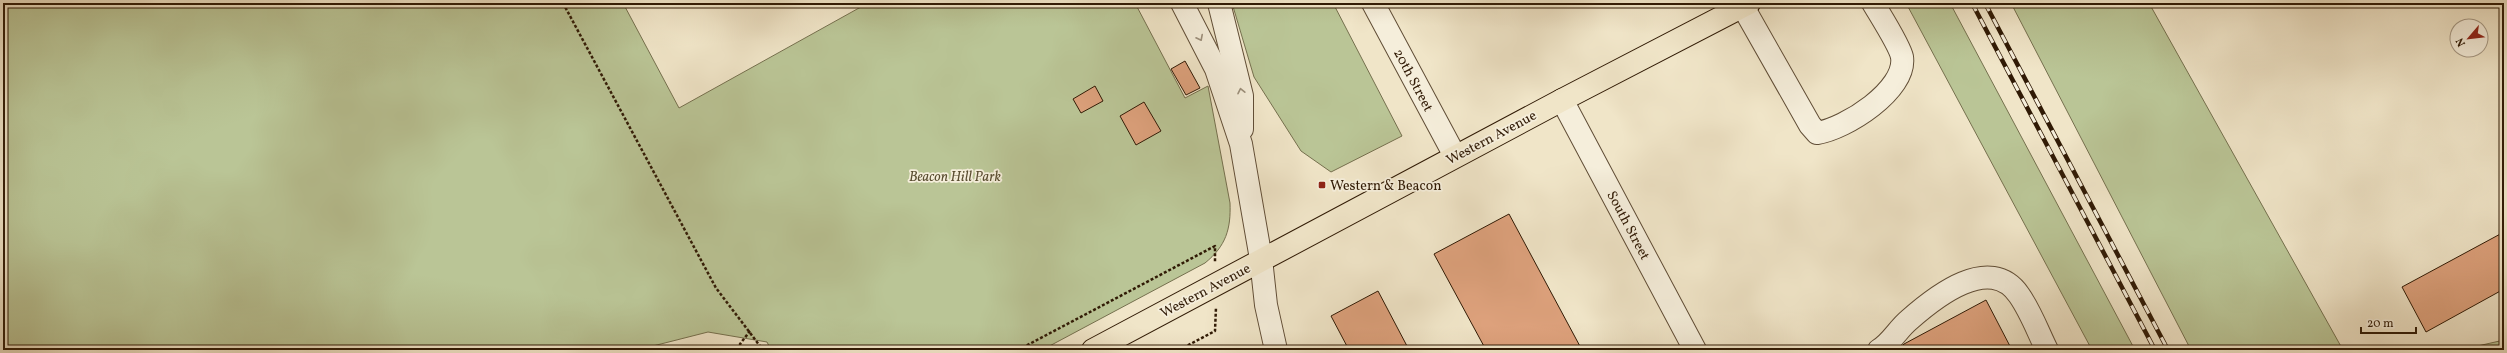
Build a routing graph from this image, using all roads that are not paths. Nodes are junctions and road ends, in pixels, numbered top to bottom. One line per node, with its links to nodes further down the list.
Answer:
1 (1182, 3): 7 (street, one-way to 7)
2 (1219, 3): 7 (street, one-way to 2)
3 (1373, 3): 8 (street, 20th Street)
4 (1873, 3): 5 (street)
5 (1745, 4): 6 (main road, Western Avenue)
6 (1562, 100): 8 (main road, Western Avenue); 12 (street, South Street)
7 (1241, 144): 9 (street)
8 (1455, 156): 9 (main road, Western Avenue)
9 (1261, 259): 10 (main road, Western Avenue); 11 (street)
10 (1093, 350)
11 (1276, 350)
12 (1696, 350)
13 (1879, 350): 14 (street)
14 (2047, 350)

